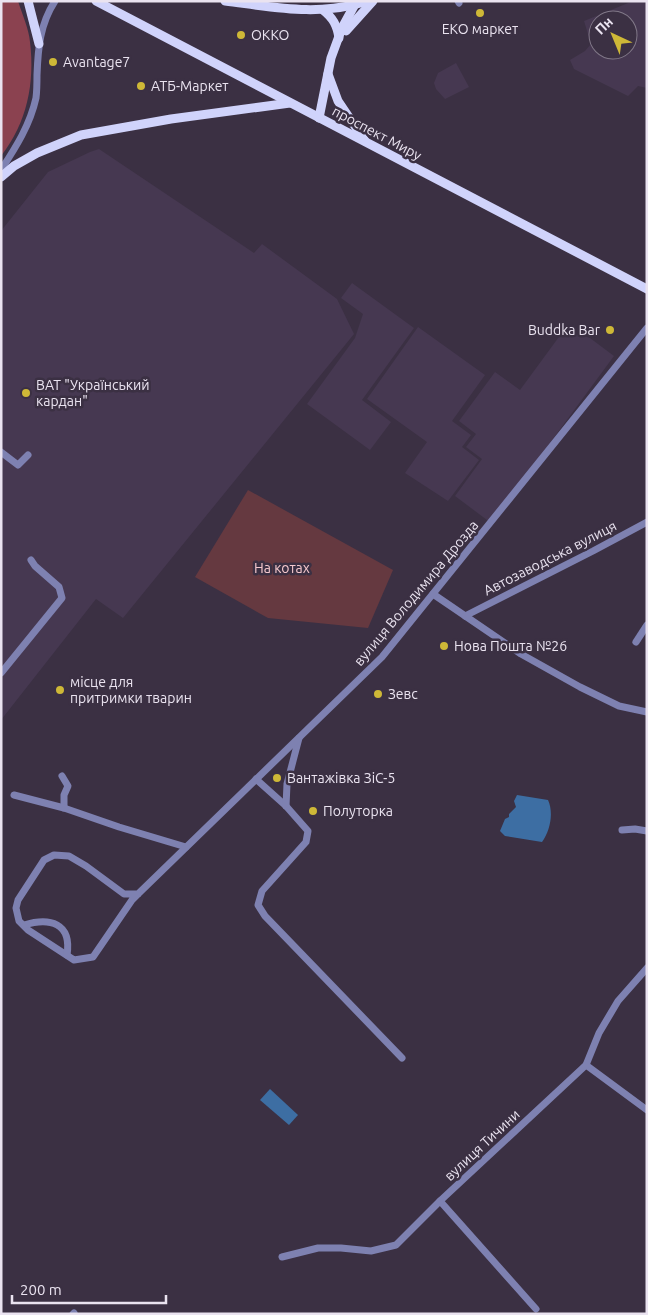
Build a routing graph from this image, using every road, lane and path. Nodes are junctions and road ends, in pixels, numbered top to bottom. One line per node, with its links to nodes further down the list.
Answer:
1 (28, 1): 10 (main road)
2 (55, 1): 10 (street)
3 (96, 1): 12 (main road, проспект Миру)
4 (225, 1): 8 (main road)
5 (368, 1): 7 (main road)
6 (373, 1): 9 (main road)
7 (354, 6): 8 (main road); 9 (main road)
8 (322, 10): 9 (main road)
9 (339, 38): 11 (main road)
10 (39, 44): 15 (street)
11 (327, 71): 13 (main road); 14 (main road)
12 (291, 103): 13 (main road, проспект Миру); 16 (main road)
13 (318, 118): 14 (main road, проспект Миру)
14 (366, 143): 17 (main road, проспект Миру)
15 (1, 170)
16 (1, 177)
17 (646, 287)
18 (647, 328): 23 (street, вулиця Володимира Дрозда)
19 (1, 452): 20 (street)
20 (28, 455)
21 (646, 523): 24 (street, Автозаводська вулиця)
22 (31, 560): 27 (street)
23 (434, 594): 24 (street); 29 (street, вулиця Володимира Дрозда)
24 (465, 616): 28 (street)
25 (647, 625): 26 (street)
26 (636, 642)
27 (1, 673)
28 (647, 712)
29 (300, 738): 31 (street, вулиця Володимира Дрозда); 33 (street)
30 (62, 776): 34 (street)
31 (256, 779): 33 (street); 37 (street, вулиця Володимира Дрозда)
32 (14, 796): 34 (street)
33 (286, 806): 44 (street)
34 (64, 808): 37 (street)
35 (622, 830): 36 (street)
36 (647, 831)
37 (186, 848): 39 (street, вулиця Володимира Дрозда)
38 (124, 894): 39 (street); 40 (street); 41 (street)
39 (138, 894): 40 (street, вулиця Володимира Дрозда)
40 (128, 906): 42 (street, вулиця Володимира Дрозда)
41 (24, 925): 42 (street); 42 (street)
42 (67, 955)
43 (645, 972): 45 (street, вулиця Тичини)
44 (402, 1058)
45 (586, 1065): 46 (street); 47 (street, вулиця Тичини)
46 (647, 1110)
47 (440, 1201): 48 (street, вулиця Тичини); 49 (street)
48 (282, 1257)
49 (536, 1309)

